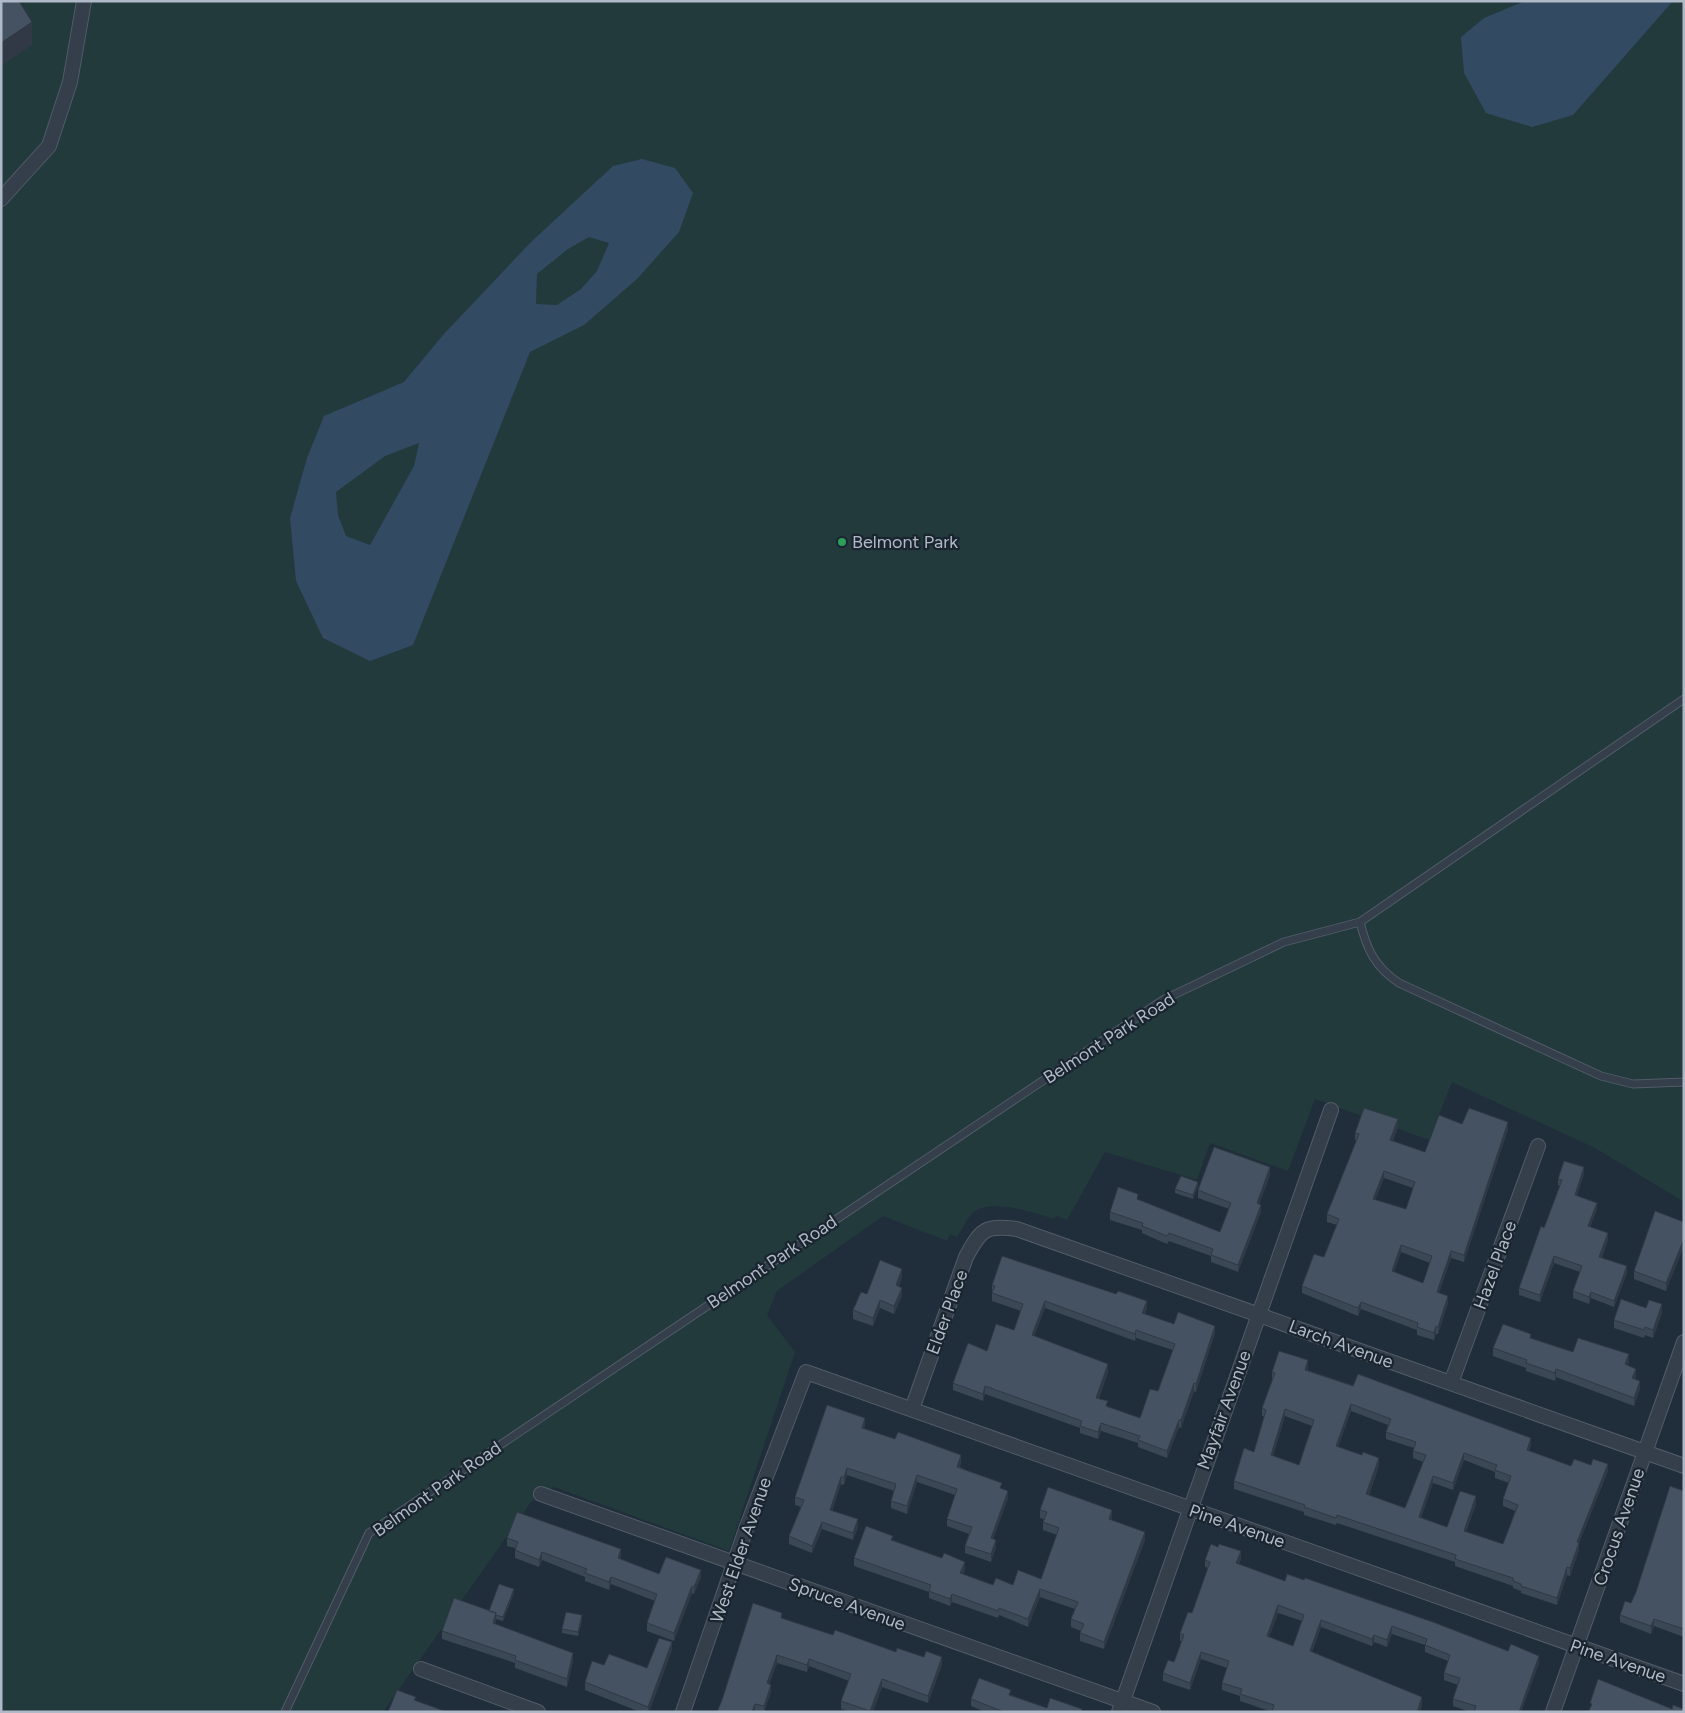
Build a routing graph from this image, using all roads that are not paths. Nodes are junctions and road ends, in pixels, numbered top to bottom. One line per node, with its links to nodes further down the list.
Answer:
1 (84, 1): 2 (street)
2 (1, 199)
3 (1684, 699): 4 (lane, Belmont Park Road)
4 (1360, 922): 5 (lane); 23 (lane, Belmont Park Road)
5 (1684, 1082)
6 (1331, 1110): 9 (street, Mayfair Avenue)
7 (1538, 1146): 11 (street, Hazel Place)
8 (996, 1226): 9 (street, Larch Avenue); 13 (street, Elder Place)
9 (1258, 1315): 11 (street, Larch Avenue); 17 (street, Mayfair Avenue)
10 (1684, 1342): 14 (street, Crocus Avenue)
11 (1451, 1383): 14 (street, Larch Avenue)
12 (800, 1388): 13 (street, Pine Avenue); 18 (street, West Elder Avenue)
13 (912, 1409): 17 (street, Pine Avenue)
14 (1645, 1452): 15 (street, Larch Avenue); 19 (street, Crocus Avenue)
15 (1684, 1466)
16 (541, 1494): 18 (street, Spruce Avenue)
17 (1190, 1509): 19 (street, Pine Avenue); 22 (street, Mayfair Avenue)
18 (735, 1564): 22 (street, Spruce Avenue); 25 (street, West Elder Avenue)
19 (1577, 1646): 21 (street, Pine Avenue); 27 (street, Crocus Avenue)
20 (421, 1668): 24 (street)
21 (1684, 1684)
22 (1121, 1706): 26 (street, Spruce Avenue)
23 (285, 1712)
24 (538, 1712)
25 (684, 1712)
26 (1153, 1712)
27 (1553, 1712)

